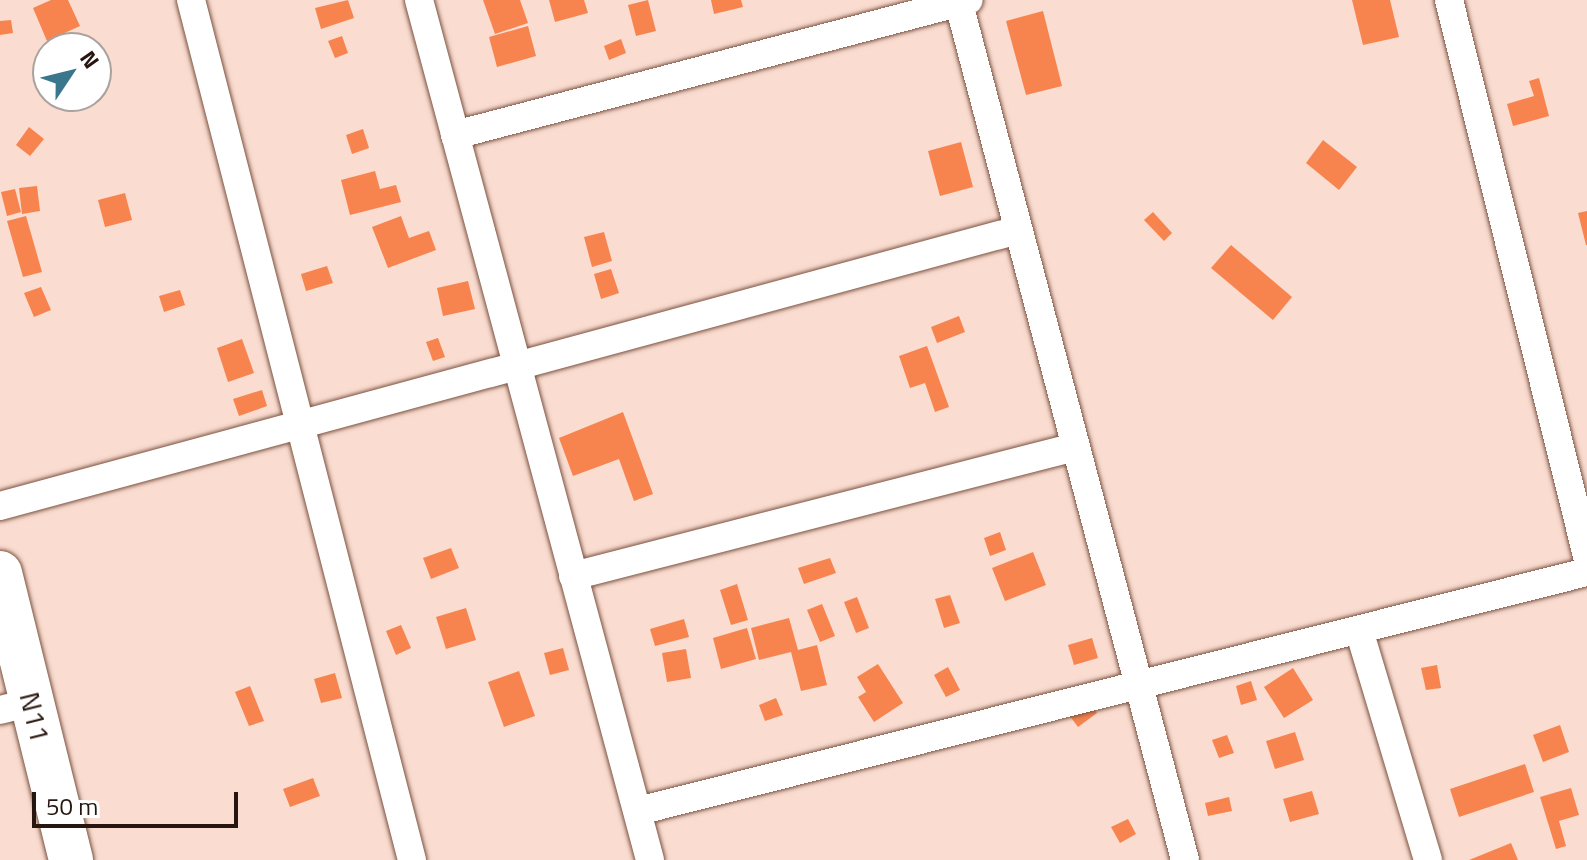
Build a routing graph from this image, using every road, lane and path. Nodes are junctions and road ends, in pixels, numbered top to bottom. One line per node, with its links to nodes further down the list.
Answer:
1 (191, 0): 8 (street)
2 (419, 0): 5 (street)
3 (1449, 0): 11 (street)
4 (962, 1): 5 (street); 6 (street)
5 (455, 135): 7 (street)
6 (1018, 230): 7 (street); 9 (street)
7 (517, 366): 8 (street); 14 (street)
8 (301, 424): 10 (street); 20 (street)
9 (1075, 447): 14 (street); 16 (street)
10 (0, 506)
11 (1587, 556)
12 (1587, 572): 15 (street)
13 (0, 573): 17 (main road, N11)
14 (573, 576): 18 (street)
15 (1359, 630): 16 (street); 23 (street)
16 (1139, 685): 18 (street); 22 (street)
17 (16, 706): 19 (main road, N11)
18 (638, 811): 21 (street)
19 (71, 860)
20 (412, 860)
21 (650, 860)
22 (1185, 860)
23 (1428, 860)

